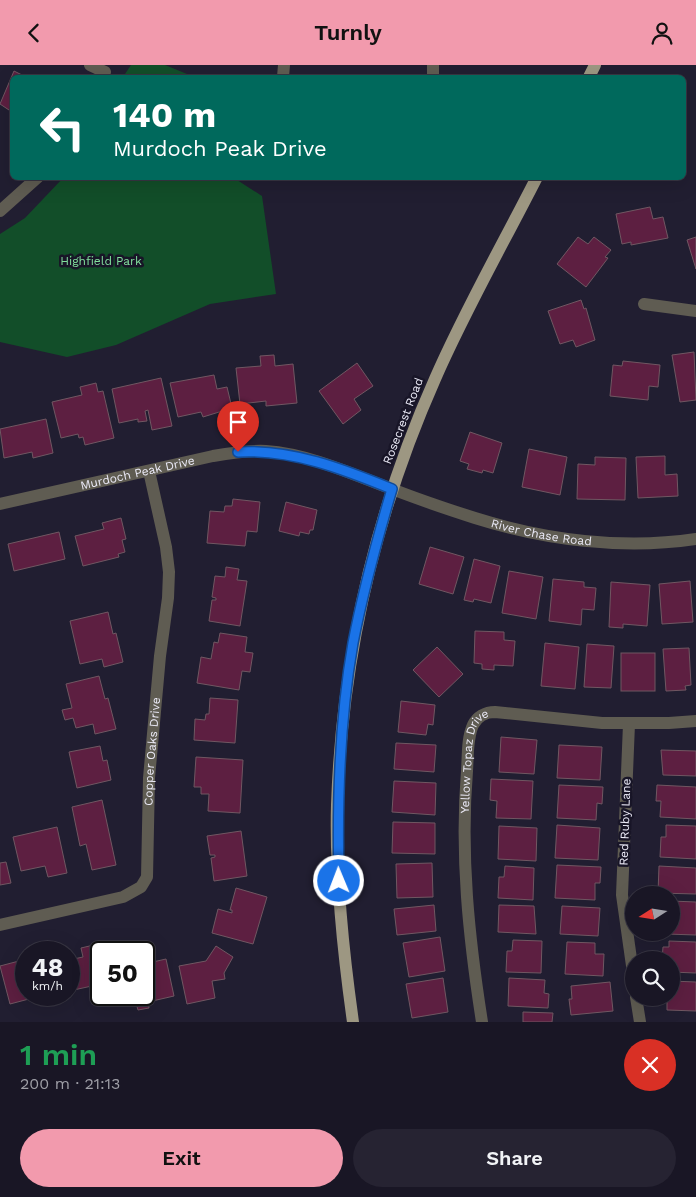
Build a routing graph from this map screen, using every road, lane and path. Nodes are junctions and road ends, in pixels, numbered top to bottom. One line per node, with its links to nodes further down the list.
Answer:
1 (90, 65): 2 (street)
2 (105, 72)
3 (35, 180): 5 (street)
4 (535, 180): 9 (main road, Rosecrest Road)
5 (0, 211)
6 (644, 303): 7 (street)
7 (696, 311)
8 (149, 471): 9 (street, Murdoch Peak Drive); 10 (street, Murdoch Peak Drive); 14 (street, Copper Oaks Drive)
9 (392, 489): 11 (street, River Chase Road); 17 (main road, Rosecrest Road)
10 (0, 504)
11 (696, 539)
12 (696, 721): 13 (street, Yellow Topaz Drive)
13 (629, 724): 15 (street, Red Ruby Lane); 18 (street, Yellow Topaz Drive)
14 (0, 925)
15 (630, 951)
16 (637, 1006): 19 (street)
17 (353, 1022)
18 (482, 1022)
19 (640, 1022)

